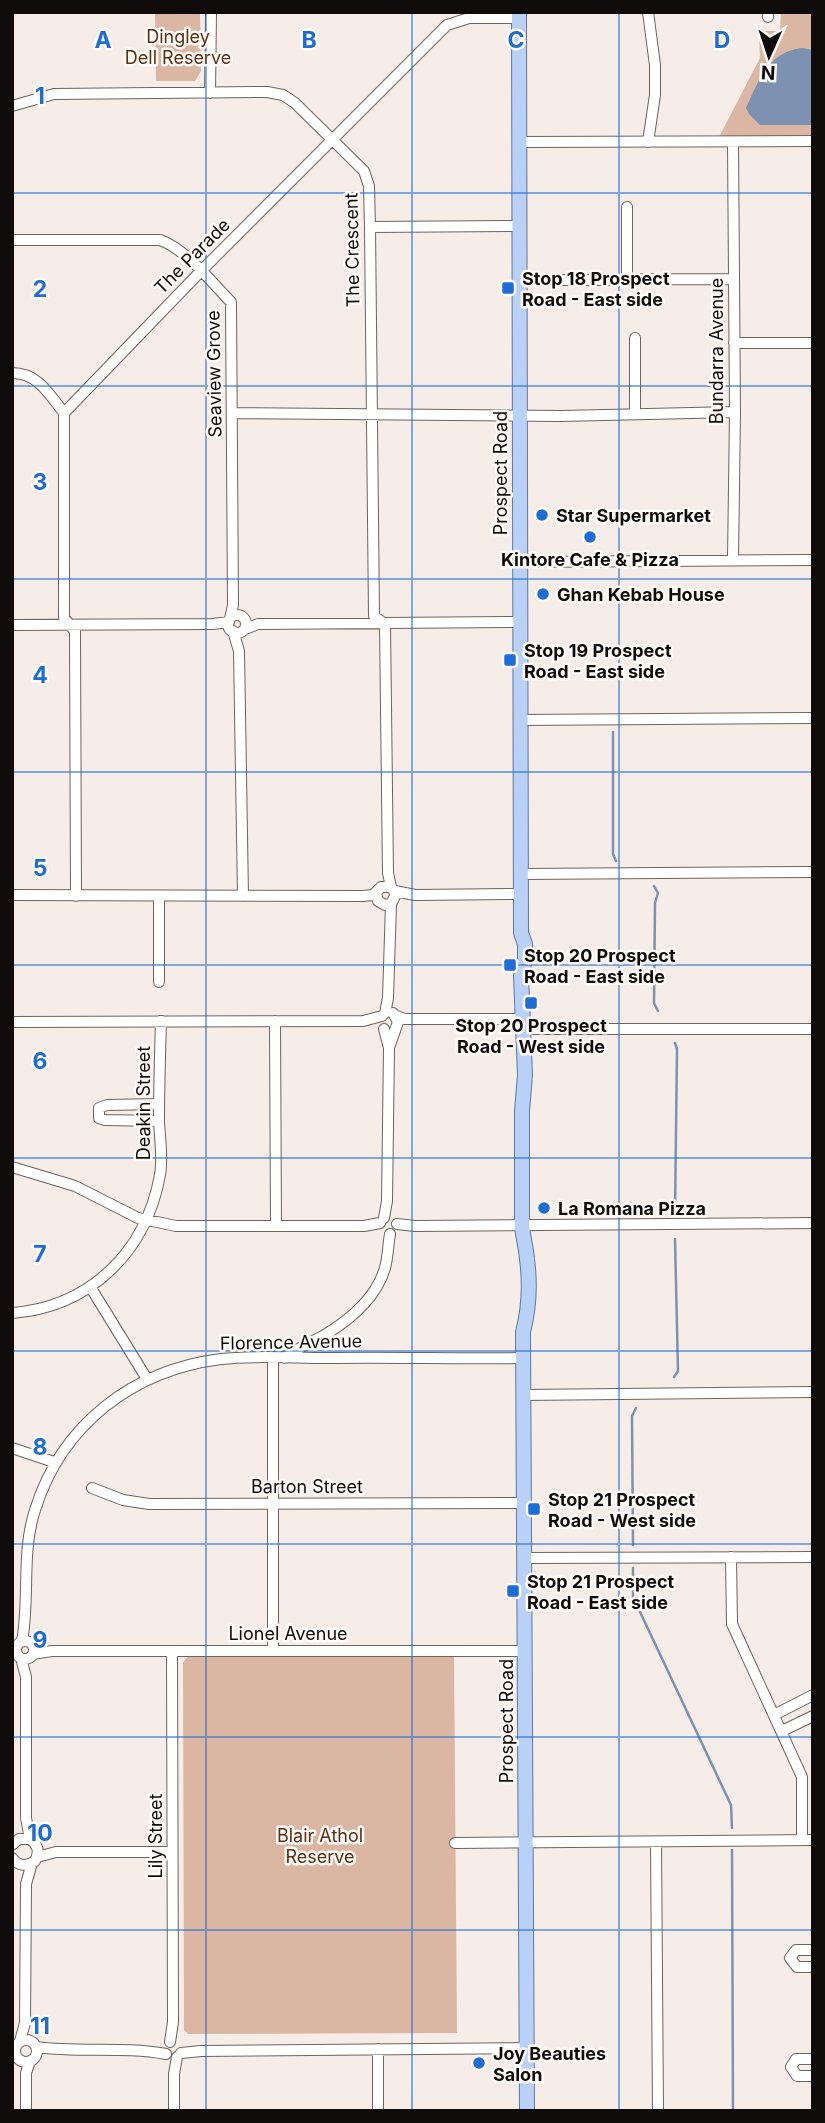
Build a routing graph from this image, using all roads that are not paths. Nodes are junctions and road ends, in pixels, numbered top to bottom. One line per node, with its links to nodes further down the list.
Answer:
1 (211, 12): 4 (street)
2 (648, 12): 9 (street)
3 (519, 15): 6 (street, The Parade); 8 (main road, Prospect Road)
4 (211, 93): 5 (street, The Crescent); 6 (street, The Crescent)
5 (12, 106)
6 (332, 140): 13 (street, The Crescent); 15 (street, The Parade)
7 (813, 141): 10 (street)
8 (519, 142): 9 (street); 12 (main road, Prospect Road)
9 (648, 142): 10 (street)
10 (733, 142): 16 (street, Bundarra Avenue)
11 (627, 206): 18 (street)
12 (519, 226): 13 (street); 17 (main road, Prospect Road)
13 (370, 227): 26 (street, The Crescent)
14 (12, 240): 15 (street, Seaview Grove)
15 (201, 271): 24 (street, The Parade); 25 (street, Seaview Grove)
16 (733, 279): 18 (street); 21 (street, Bundarra Avenue)
17 (519, 280): 18 (street); 28 (main road, Prospect Road)
18 (627, 280)
19 (635, 338): 27 (street)
20 (813, 342): 21 (street)
21 (734, 343): 23 (street, Bundarra Avenue)
22 (12, 373): 24 (street)
23 (735, 412): 27 (street); 29 (street, Bundarra Avenue)
24 (64, 413): 36 (street)
25 (232, 414): 26 (street); 33 (street, Seaview Grove)
26 (373, 414): 28 (street); 34 (street, The Crescent)
27 (635, 414): 28 (street)
28 (519, 415): 31 (main road, Prospect Road)
29 (733, 560): 30 (street); 31 (street)
30 (813, 560)
31 (520, 562): 32 (main road, Prospect Road)
32 (519, 622): 34 (street); 38 (main road, Prospect Road)
33 (237, 624): 34 (street); 36 (street); 43 (street, Seaview Grove)
34 (385, 624): 44 (street)
35 (12, 625): 36 (street)
36 (72, 625): 45 (street)
37 (813, 718): 38 (street)
38 (520, 720): 40 (main road, Prospect Road)
39 (813, 872): 40 (street)
40 (521, 874): 41 (main road, Prospect Road)
41 (521, 894): 44 (street); 52 (main road, Prospect Road)
42 (12, 895): 45 (street)
43 (243, 895): 44 (street); 46 (street)
44 (387, 895): 50 (street)
45 (76, 896): 46 (street)
46 (159, 896): 47 (street)
47 (159, 982)
48 (161, 1021): 49 (street); 51 (street); 54 (street, Deakin Street)
49 (275, 1021): 50 (street); 59 (street)
50 (389, 1021): 52 (street); 60 (street)
51 (12, 1022)
52 (521, 1024): 53 (street); 61 (main road, Prospect Road)
53 (813, 1029)
54 (159, 1104): 55 (street, Deakin Street); 55 (street)
55 (159, 1121): 57 (street, Deakin Street)
56 (14, 1169): 57 (street)
57 (147, 1221): 59 (street); 62 (street, Deakin Street)
58 (813, 1223): 61 (street)
59 (276, 1226): 60 (street)
60 (388, 1227): 61 (street); 64 (street)
61 (523, 1233): 65 (main road, Prospect Road)
62 (91, 1288): 63 (street, Deakin Street); 66 (street)
63 (12, 1313)
64 (279, 1358): 65 (street, Florence Avenue); 66 (street, Florence Avenue); 72 (street)
65 (523, 1358): 68 (main road, Prospect Road)
66 (147, 1379): 70 (street, Florence Avenue)
67 (813, 1392): 68 (street)
68 (523, 1395): 73 (main road, Prospect Road)
69 (12, 1448): 70 (street)
70 (54, 1462): 77 (street, Florence Avenue)
71 (92, 1488): 72 (street, Barton Street)
72 (273, 1503): 73 (street, Barton Street); 79 (street)
73 (524, 1503): 75 (main road, Prospect Road)
74 (813, 1557): 76 (street)
75 (525, 1558): 76 (street); 80 (main road, Prospect Road)
76 (731, 1558): 82 (street)
77 (23, 1650): 78 (street, Lionel Avenue); 89 (street, Florence Avenue)
78 (172, 1651): 79 (street, Lionel Avenue); 90 (street, Lily Street)
79 (273, 1651): 80 (street, Lionel Avenue)
80 (525, 1651): 88 (main road, Prospect Road)
81 (813, 1695): 82 (street)
82 (774, 1715): 84 (street)
83 (813, 1716): 84 (street)
84 (782, 1731): 85 (street)
85 (807, 1840): 86 (street)
86 (656, 1842): 88 (street); 105 (street)
87 (455, 1843): 88 (street)
88 (526, 1843): 95 (main road, Prospect Road)
89 (28, 1848): 90 (street); 91 (street); 92 (street, Florence Avenue)
90 (172, 1852): 97 (street, Lily Street)
91 (15, 1861): 92 (street, Florence Avenue)
92 (26, 1884): 98 (street, Florence Avenue)
93 (813, 1950): 94 (street)
94 (813, 1967)
95 (527, 2048): 96 (street); 104 (main road, Prospect Road)
96 (378, 2049): 97 (street); 103 (street)
97 (174, 2050): 98 (street); 102 (street, Lily Street)
98 (23, 2052): 101 (street, Florence Avenue)
99 (813, 2059): 100 (street)
100 (813, 2076)
101 (26, 2111)
102 (174, 2111)
103 (378, 2111)
104 (527, 2111)
105 (658, 2111)

